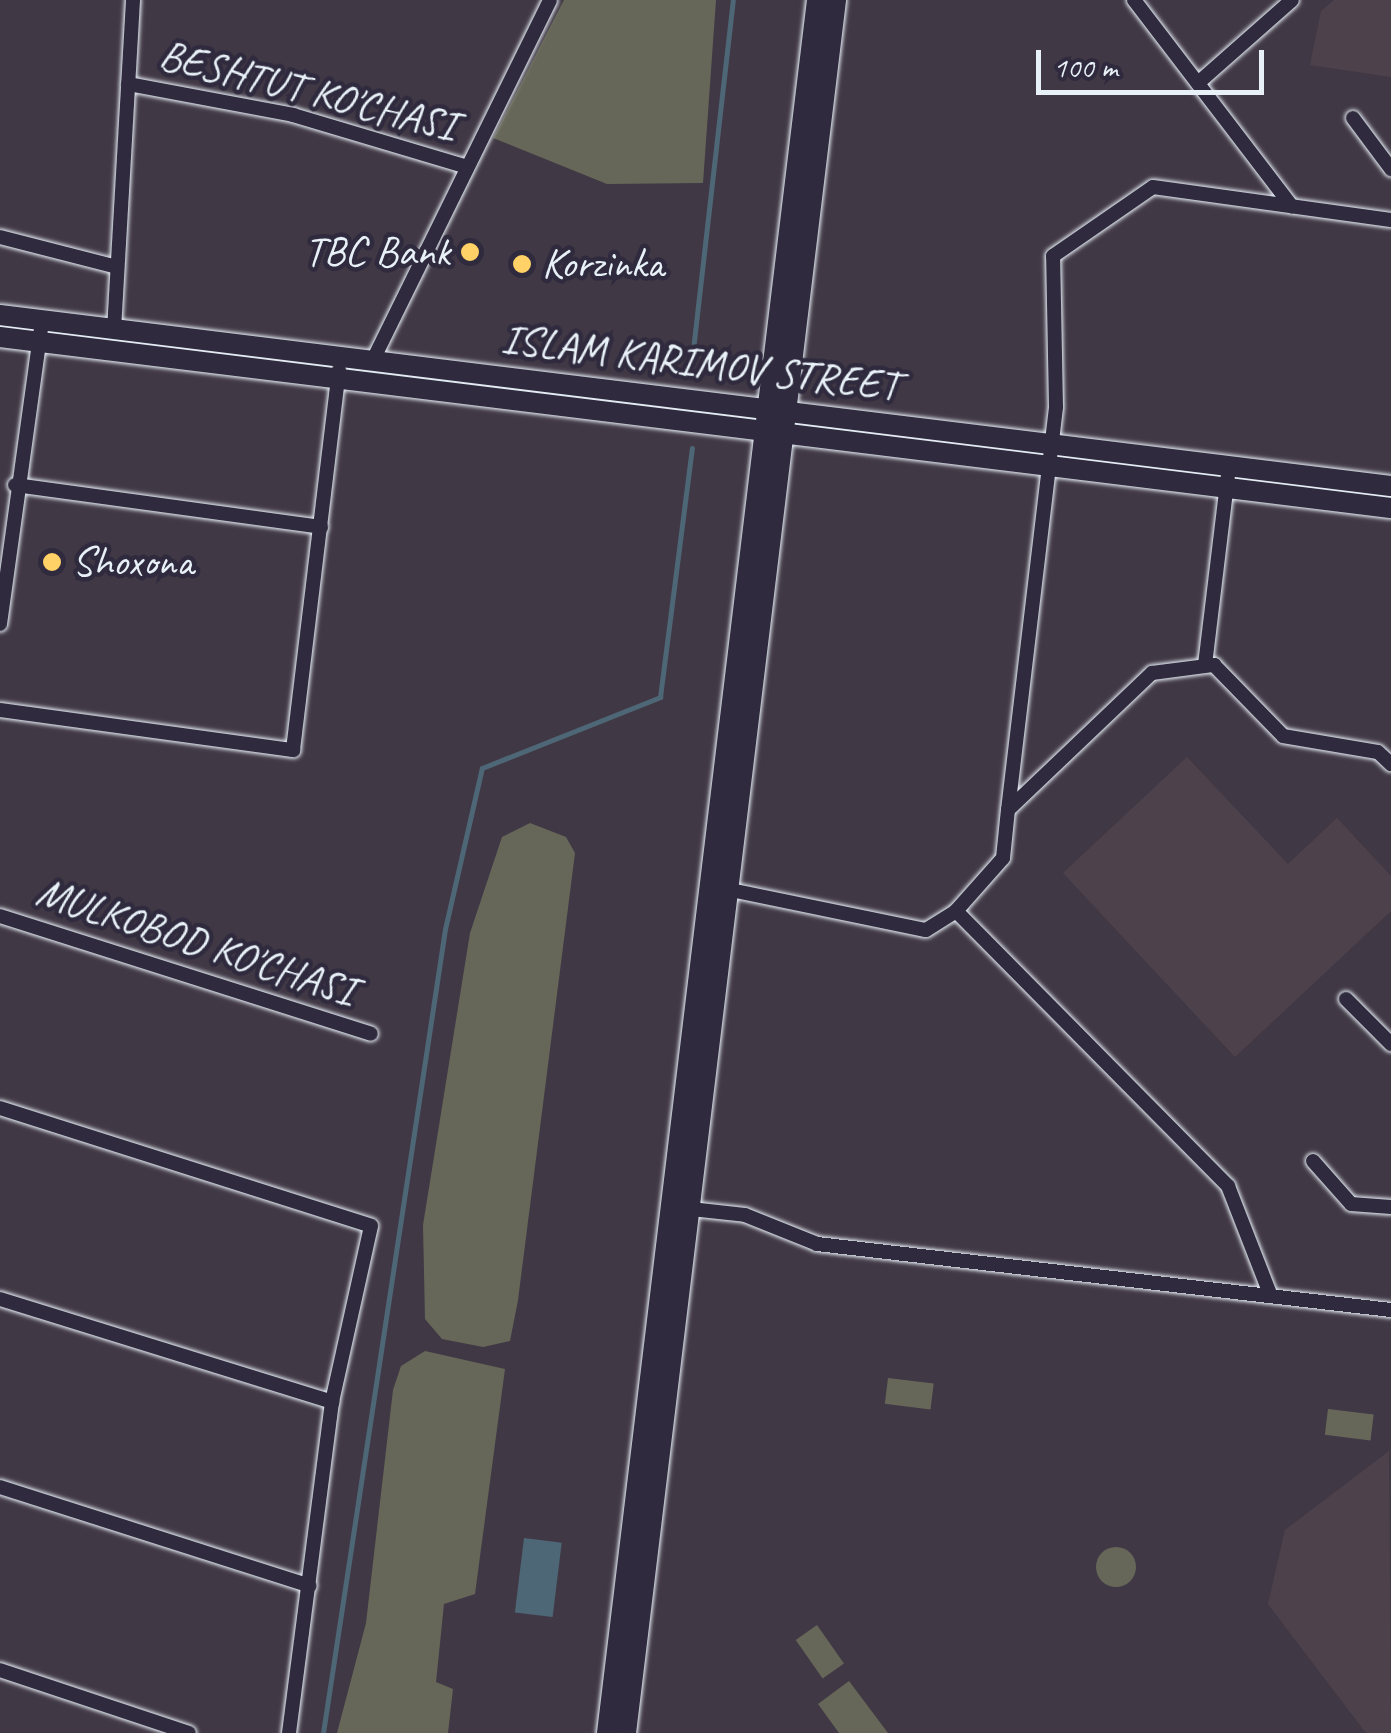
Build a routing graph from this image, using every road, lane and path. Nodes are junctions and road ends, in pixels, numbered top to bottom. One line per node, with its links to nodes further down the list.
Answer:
1 (133, 0): 8 (street, BESHTUT KO'CHASI)
2 (550, 0): 10 (street, BESHTUT KO'CHASI)
3 (817, 0): 23 (main road)
4 (836, 0): 23 (main road)
5 (1134, 0): 7 (street)
6 (1292, 0): 7 (street)
7 (1198, 83): 12 (street)
8 (128, 84): 10 (street, BESHTUT KO'CHASI); 15 (street, BESHTUT KO'CHASI)
9 (1353, 118): 11 (street)
10 (466, 167): 21 (street)
11 (1391, 169)
12 (1292, 207): 13 (street); 25 (street)
13 (1391, 220)
14 (0, 238): 15 (street)
15 (118, 267): 18 (street, BESHTUT KO'CHASI)
16 (0, 315): 17 (main road, ISLAM KARIMOV STREET)
17 (42, 321): 18 (main road, ISLAM KARIMOV STREET); 20 (street)
18 (114, 330): 22 (main road, ISLAM KARIMOV STREET)
19 (0, 337): 20 (main road, ISLAM KARIMOV STREET)
20 (40, 343): 22 (main road, ISLAM KARIMOV STREET); 28 (street)
21 (372, 362): 22 (main road, ISLAM KARIMOV STREET); 23 (main road, ISLAM KARIMOV STREET)
22 (340, 368): 24 (main road, ISLAM KARIMOV STREET); 31 (street)
23 (775, 409): 24 (main road); 25 (main road, ISLAM KARIMOV STREET)
24 (773, 431): 26 (main road, ISLAM KARIMOV STREET); 37 (main road)
25 (1052, 443): 26 (street); 27 (main road, ISLAM KARIMOV STREET)
26 (1049, 465): 27 (main road, ISLAM KARIMOV STREET); 36 (street)
27 (1228, 477): 29 (main road, ISLAM KARIMOV STREET); 30 (main road, ISLAM KARIMOV STREET); 33 (street)
28 (15, 485): 31 (street); 32 (street)
29 (1391, 486)
30 (1391, 508)
31 (321, 527): 34 (street)
32 (0, 624)
33 (1205, 665): 35 (street); 36 (street)
34 (0, 710)
35 (1391, 764)
36 (1008, 810): 38 (street)
37 (718, 888): 38 (street); 46 (main road)
38 (956, 911): 47 (street)
39 (0, 916): 41 (street, MULKOBOD KO'CHASI)
40 (1346, 999): 42 (street)
41 (372, 1034)
42 (1391, 1044)
43 (0, 1108): 50 (street)
44 (1313, 1161): 45 (street)
45 (1391, 1207)
46 (680, 1208): 47 (street); 56 (main road); 57 (main road)
47 (1270, 1294): 49 (street)
48 (0, 1298): 50 (street)
49 (1391, 1310)
50 (332, 1402): 52 (street)
51 (0, 1487): 52 (street)
52 (310, 1586): 55 (street)
53 (0, 1670): 54 (street)
54 (189, 1733)
55 (289, 1733)
56 (607, 1733)
57 (626, 1733)

